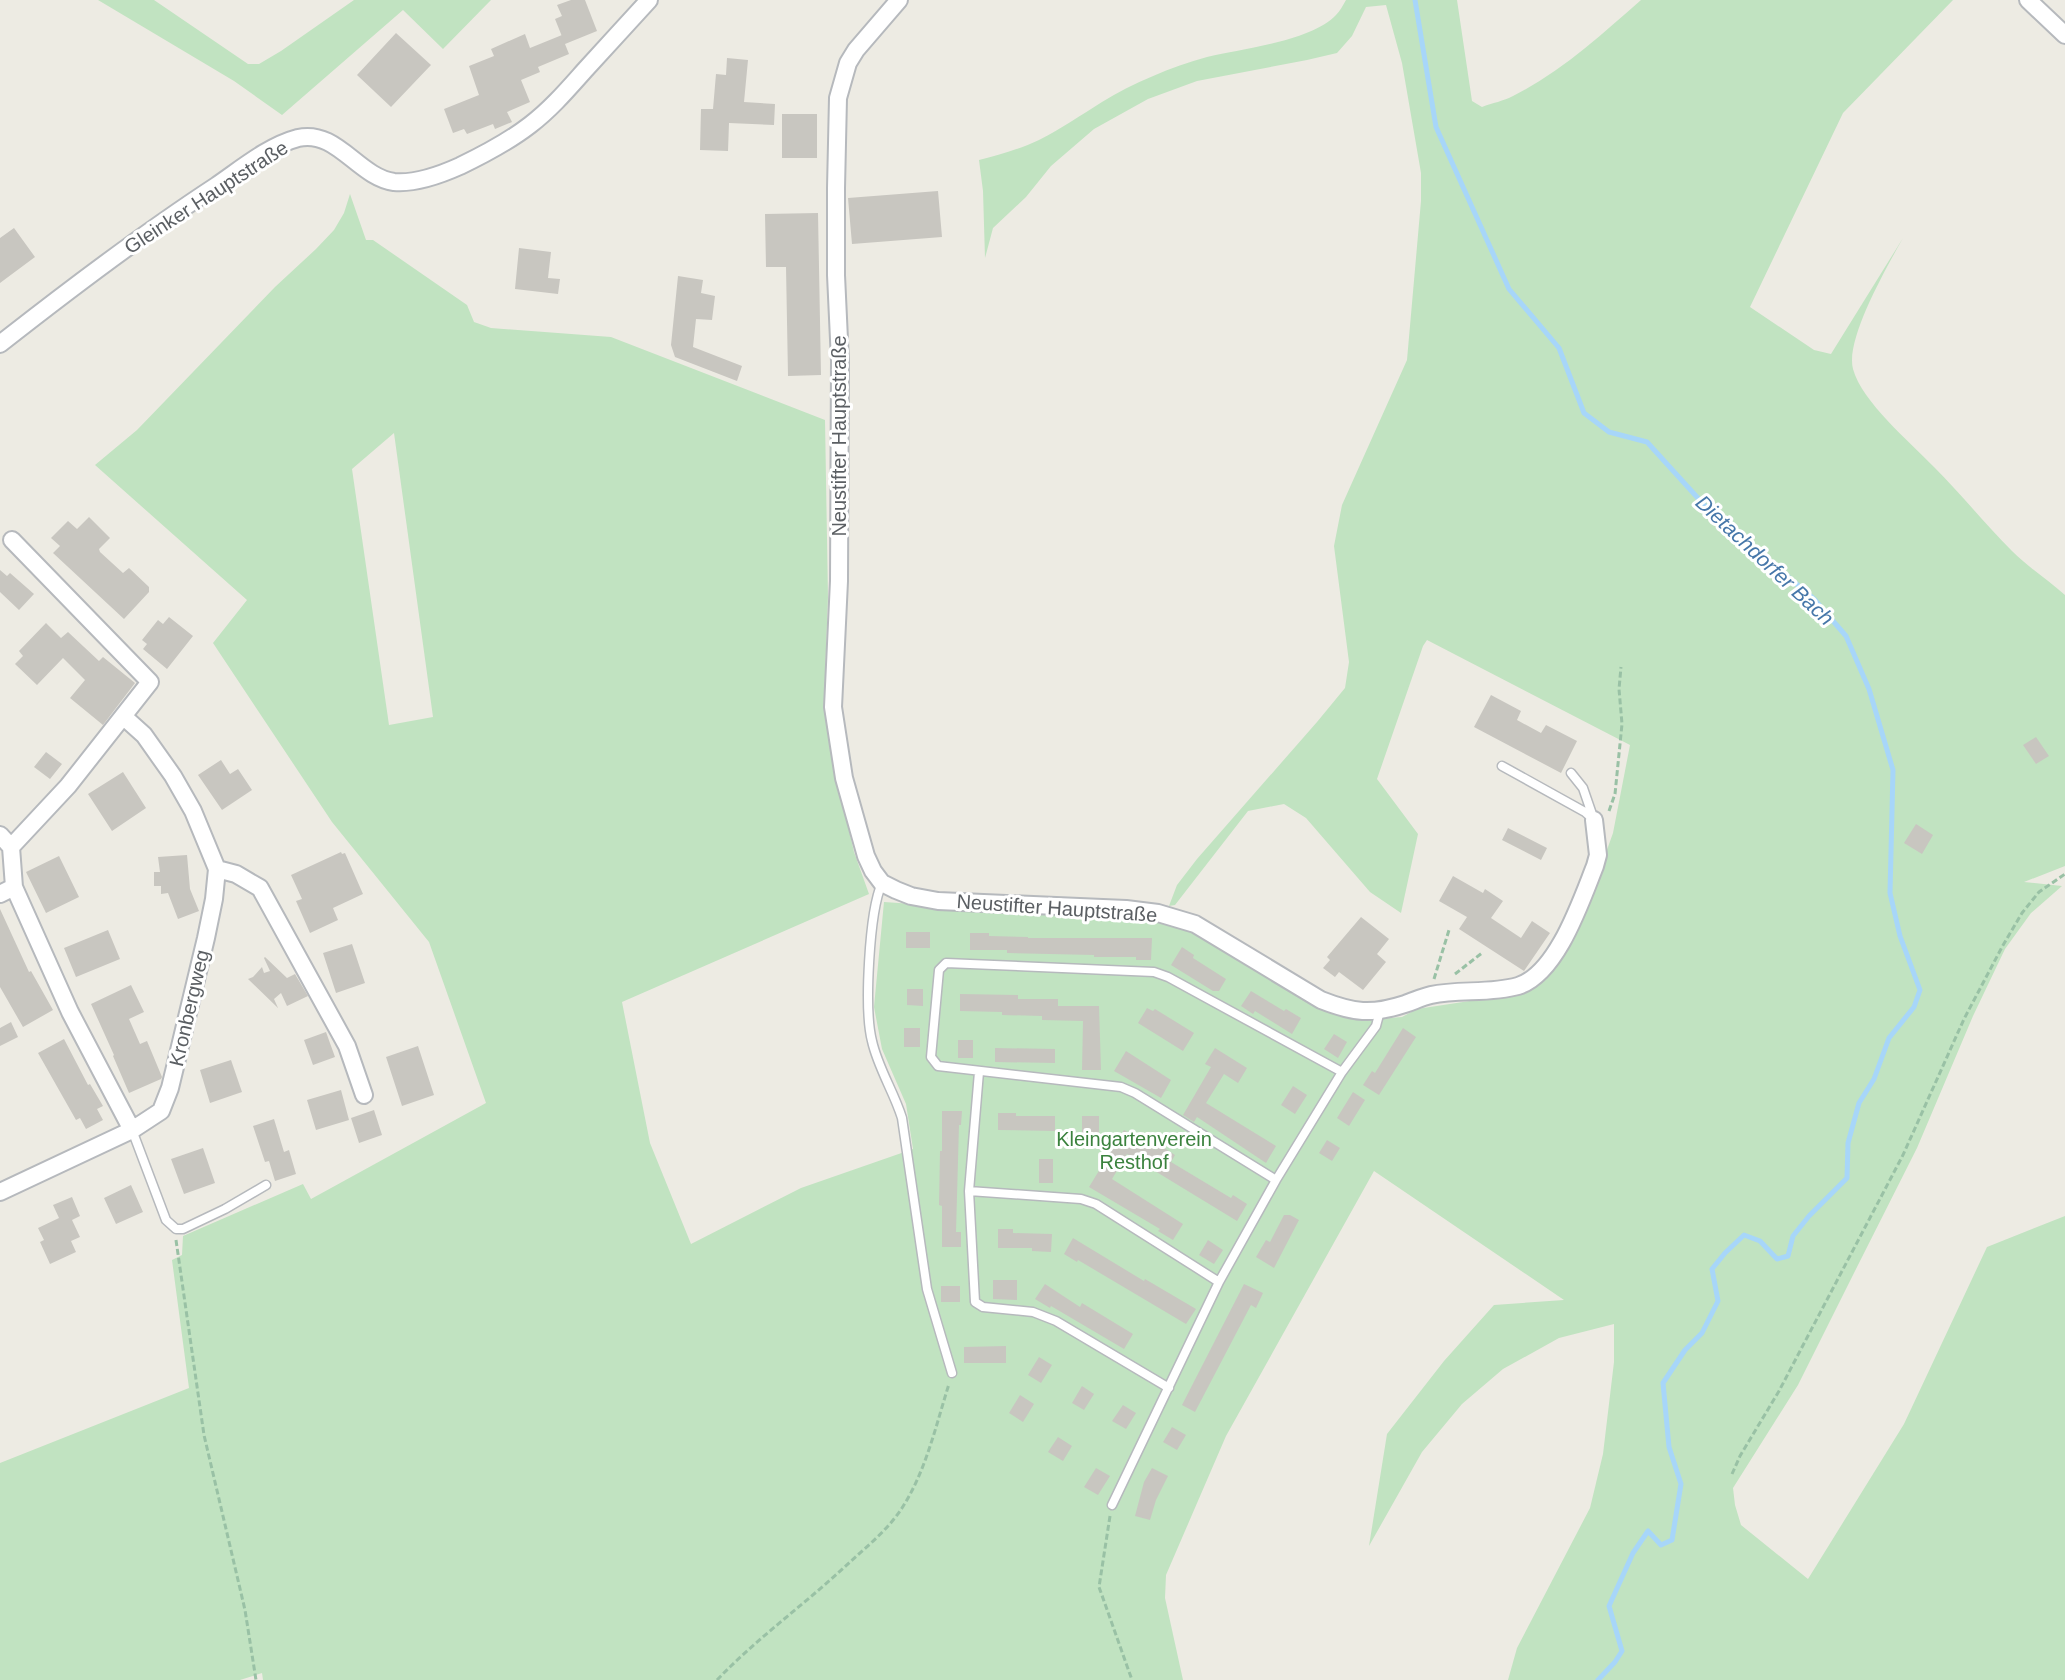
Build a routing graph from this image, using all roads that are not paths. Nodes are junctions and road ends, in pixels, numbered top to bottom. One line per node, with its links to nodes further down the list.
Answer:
1 (649, 0): 5 (street, Gleinker Hauptstraße)
2 (899, 0): 13 (street, Neustifter Hauptstraße)
3 (2028, 0): 4 (street)
4 (2065, 35)
5 (0, 345)
6 (12, 540): 7 (street)
7 (124, 717): 11 (street); 12 (street)
8 (1502, 766): 10 (lane)
9 (1571, 773): 10 (lane)
10 (1601, 817): 15 (street, Neustifter Hauptstraße)
11 (5, 841): 14 (street)
12 (217, 869): 18 (street); 19 (street, Kronbergweg)
13 (882, 883): 15 (street, Neustifter Hauptstraße); 25 (lane)
14 (7, 890): 19 (street)
15 (1380, 1011): 17 (lane)
16 (979, 1071): 17 (lane); 20 (lane); 23 (lane)
17 (1342, 1072): 20 (lane)
18 (364, 1095)
19 (132, 1130): 21 (lane); 22 (street, Kronbergweg)
20 (1276, 1180): 24 (lane)
21 (266, 1185)
22 (0, 1191)
23 (969, 1191): 24 (lane); 26 (lane)
24 (1220, 1282): 26 (lane)
25 (952, 1373)
26 (1169, 1388): 27 (lane)
27 (1112, 1505)

